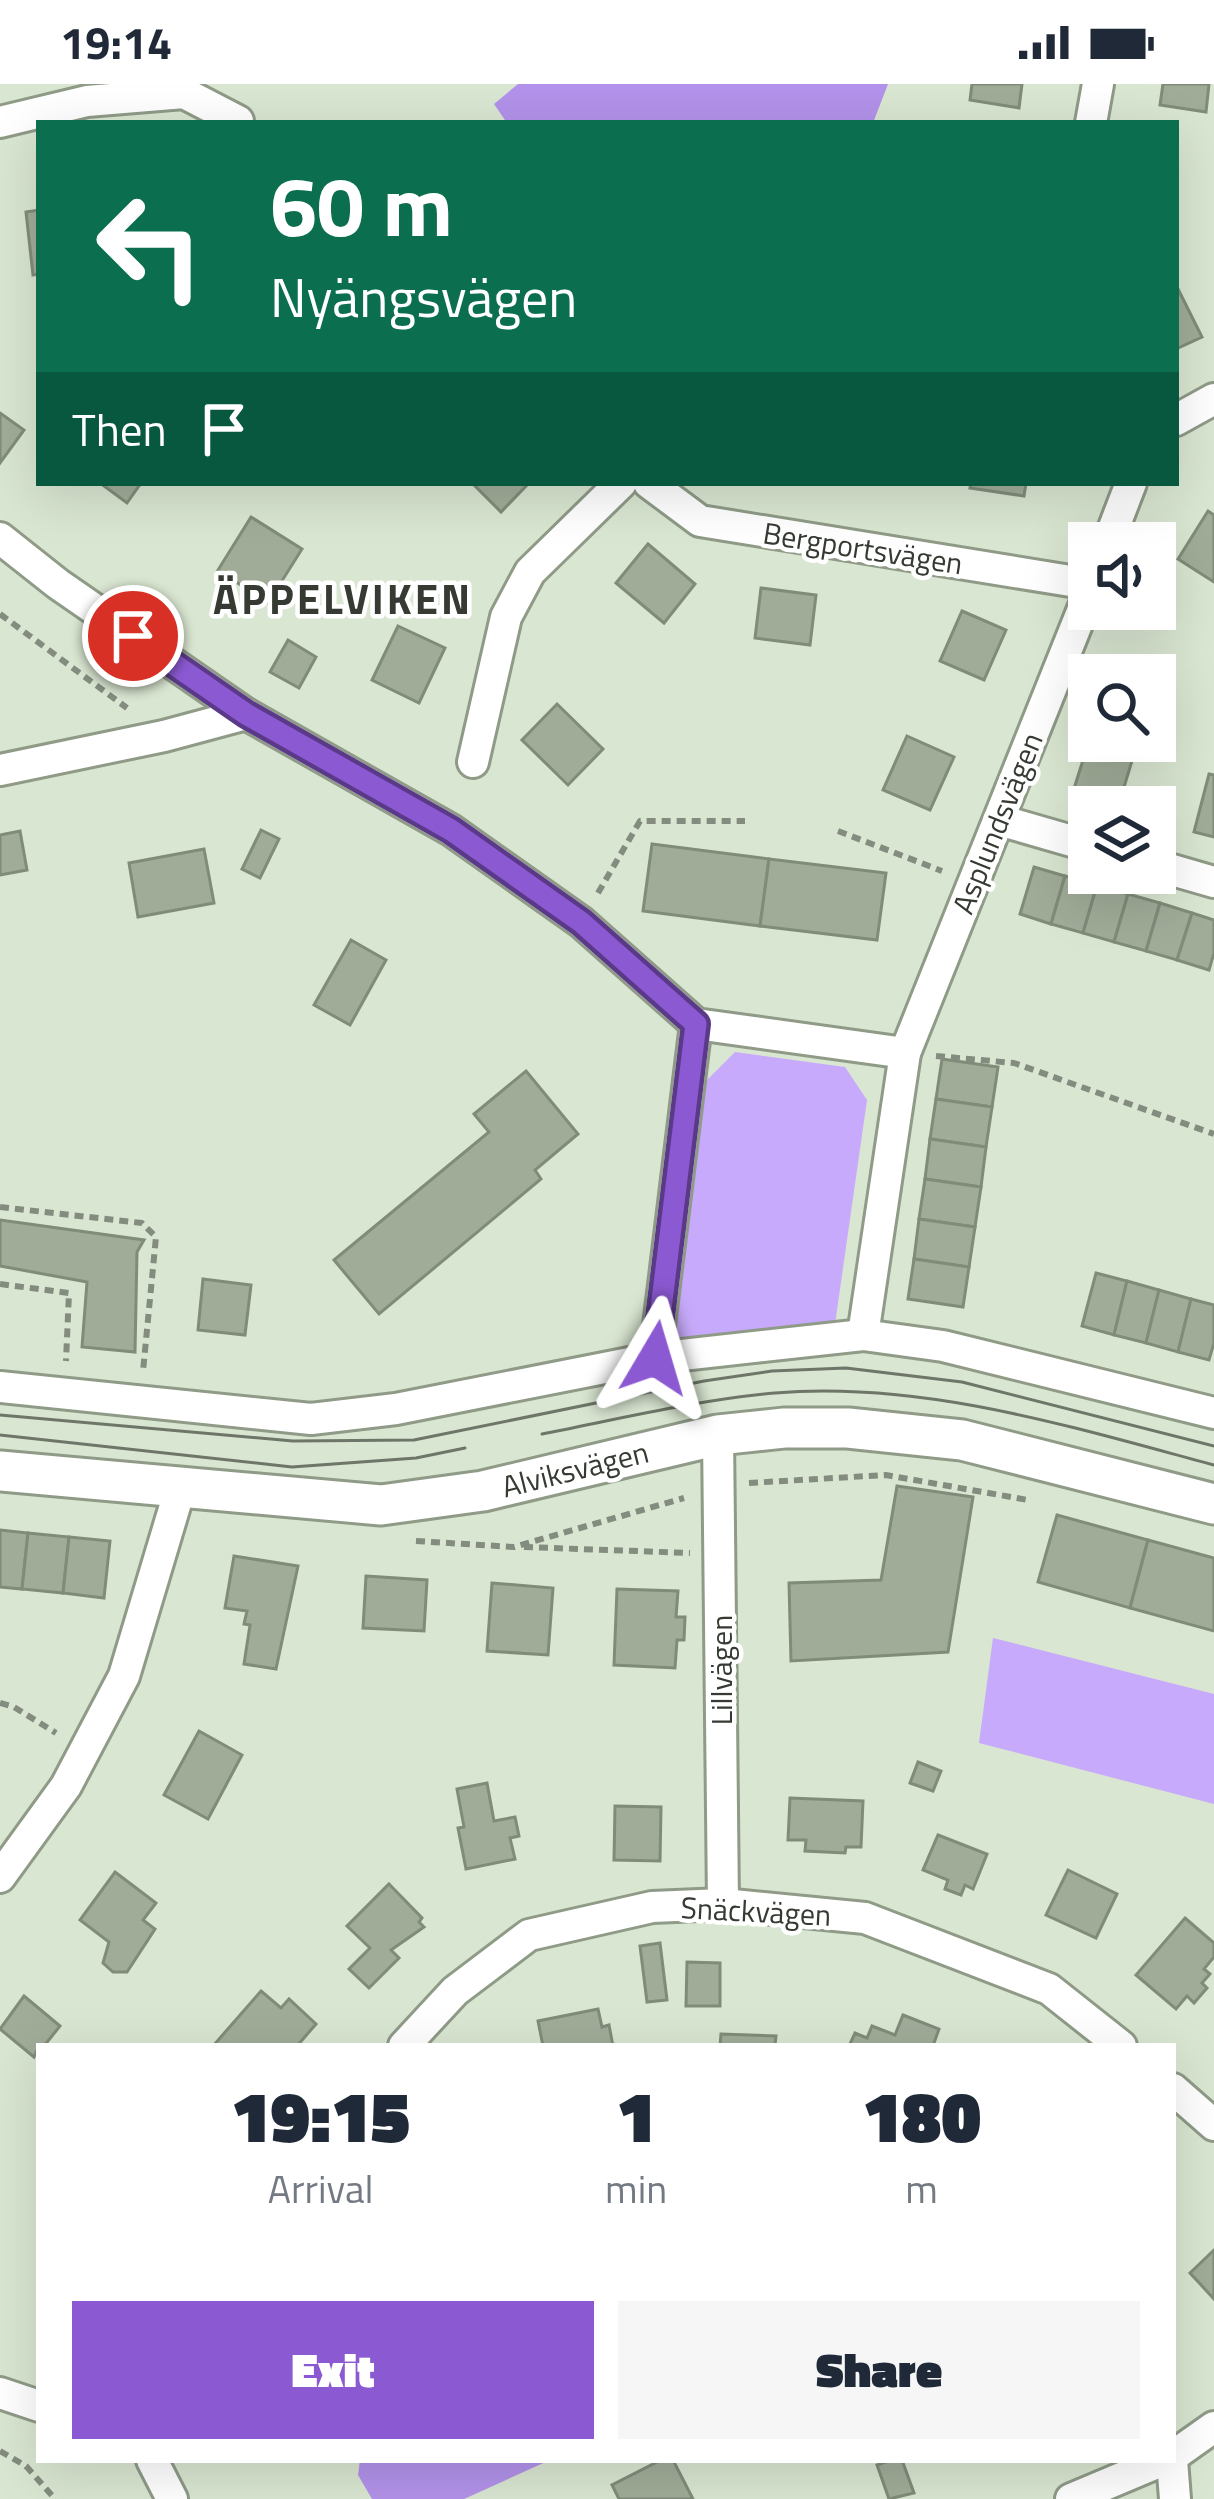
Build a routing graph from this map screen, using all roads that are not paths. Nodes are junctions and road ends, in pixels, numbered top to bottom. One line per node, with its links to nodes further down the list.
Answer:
1 (1098, 84): 4 (street)
2 (189, 88): 3 (street); 5 (street)
3 (237, 120)
4 (1092, 120)
5 (0, 122)
6 (1214, 399): 7 (street)
7 (1179, 418)
8 (618, 486): 16 (street)
9 (654, 486): 13 (street, Bergportsvägen)
10 (1130, 486): 11 (street)
11 (1116, 522)
12 (0, 538): 15 (street)
13 (1068, 581)
14 (1075, 630): 18 (street, Asplundsvägen)
15 (246, 714): 17 (street); 22 (street)
16 (473, 762)
17 (0, 770)
18 (999, 820): 19 (street); 23 (street, Asplundsvägen)
19 (1068, 840)
20 (1176, 871): 21 (street)
21 (1214, 883)
22 (696, 1024): 23 (street); 25 (street)
23 (905, 1053): 24 (street, Asplundsvägen)
24 (863, 1335): 25 (street); 27 (street)
25 (655, 1358): 26 (street)
26 (0, 1387)
27 (1214, 1413)
28 (718, 1435): 30 (street, Alviksvägen); 31 (street, Alviksvägen); 33 (street, Lillvägen)
29 (0, 1471): 30 (street, Alviksvägen)
30 (180, 1489): 32 (street)
31 (1214, 1504)
32 (0, 1876)
33 (723, 1904): 34 (street, Snäckvägen); 35 (street, Snäckvägen)
34 (407, 2043)
35 (1117, 2043)
36 (1176, 2092): 37 (street)
37 (1214, 2125)
38 (0, 2393): 39 (street)
39 (36, 2405)
40 (1214, 2427): 41 (street)
41 (1176, 2455)
42 (154, 2463): 45 (street)
43 (1160, 2463): 46 (street)
44 (1170, 2463): 47 (street)
45 (172, 2499)
46 (1071, 2499)
47 (1175, 2499)

